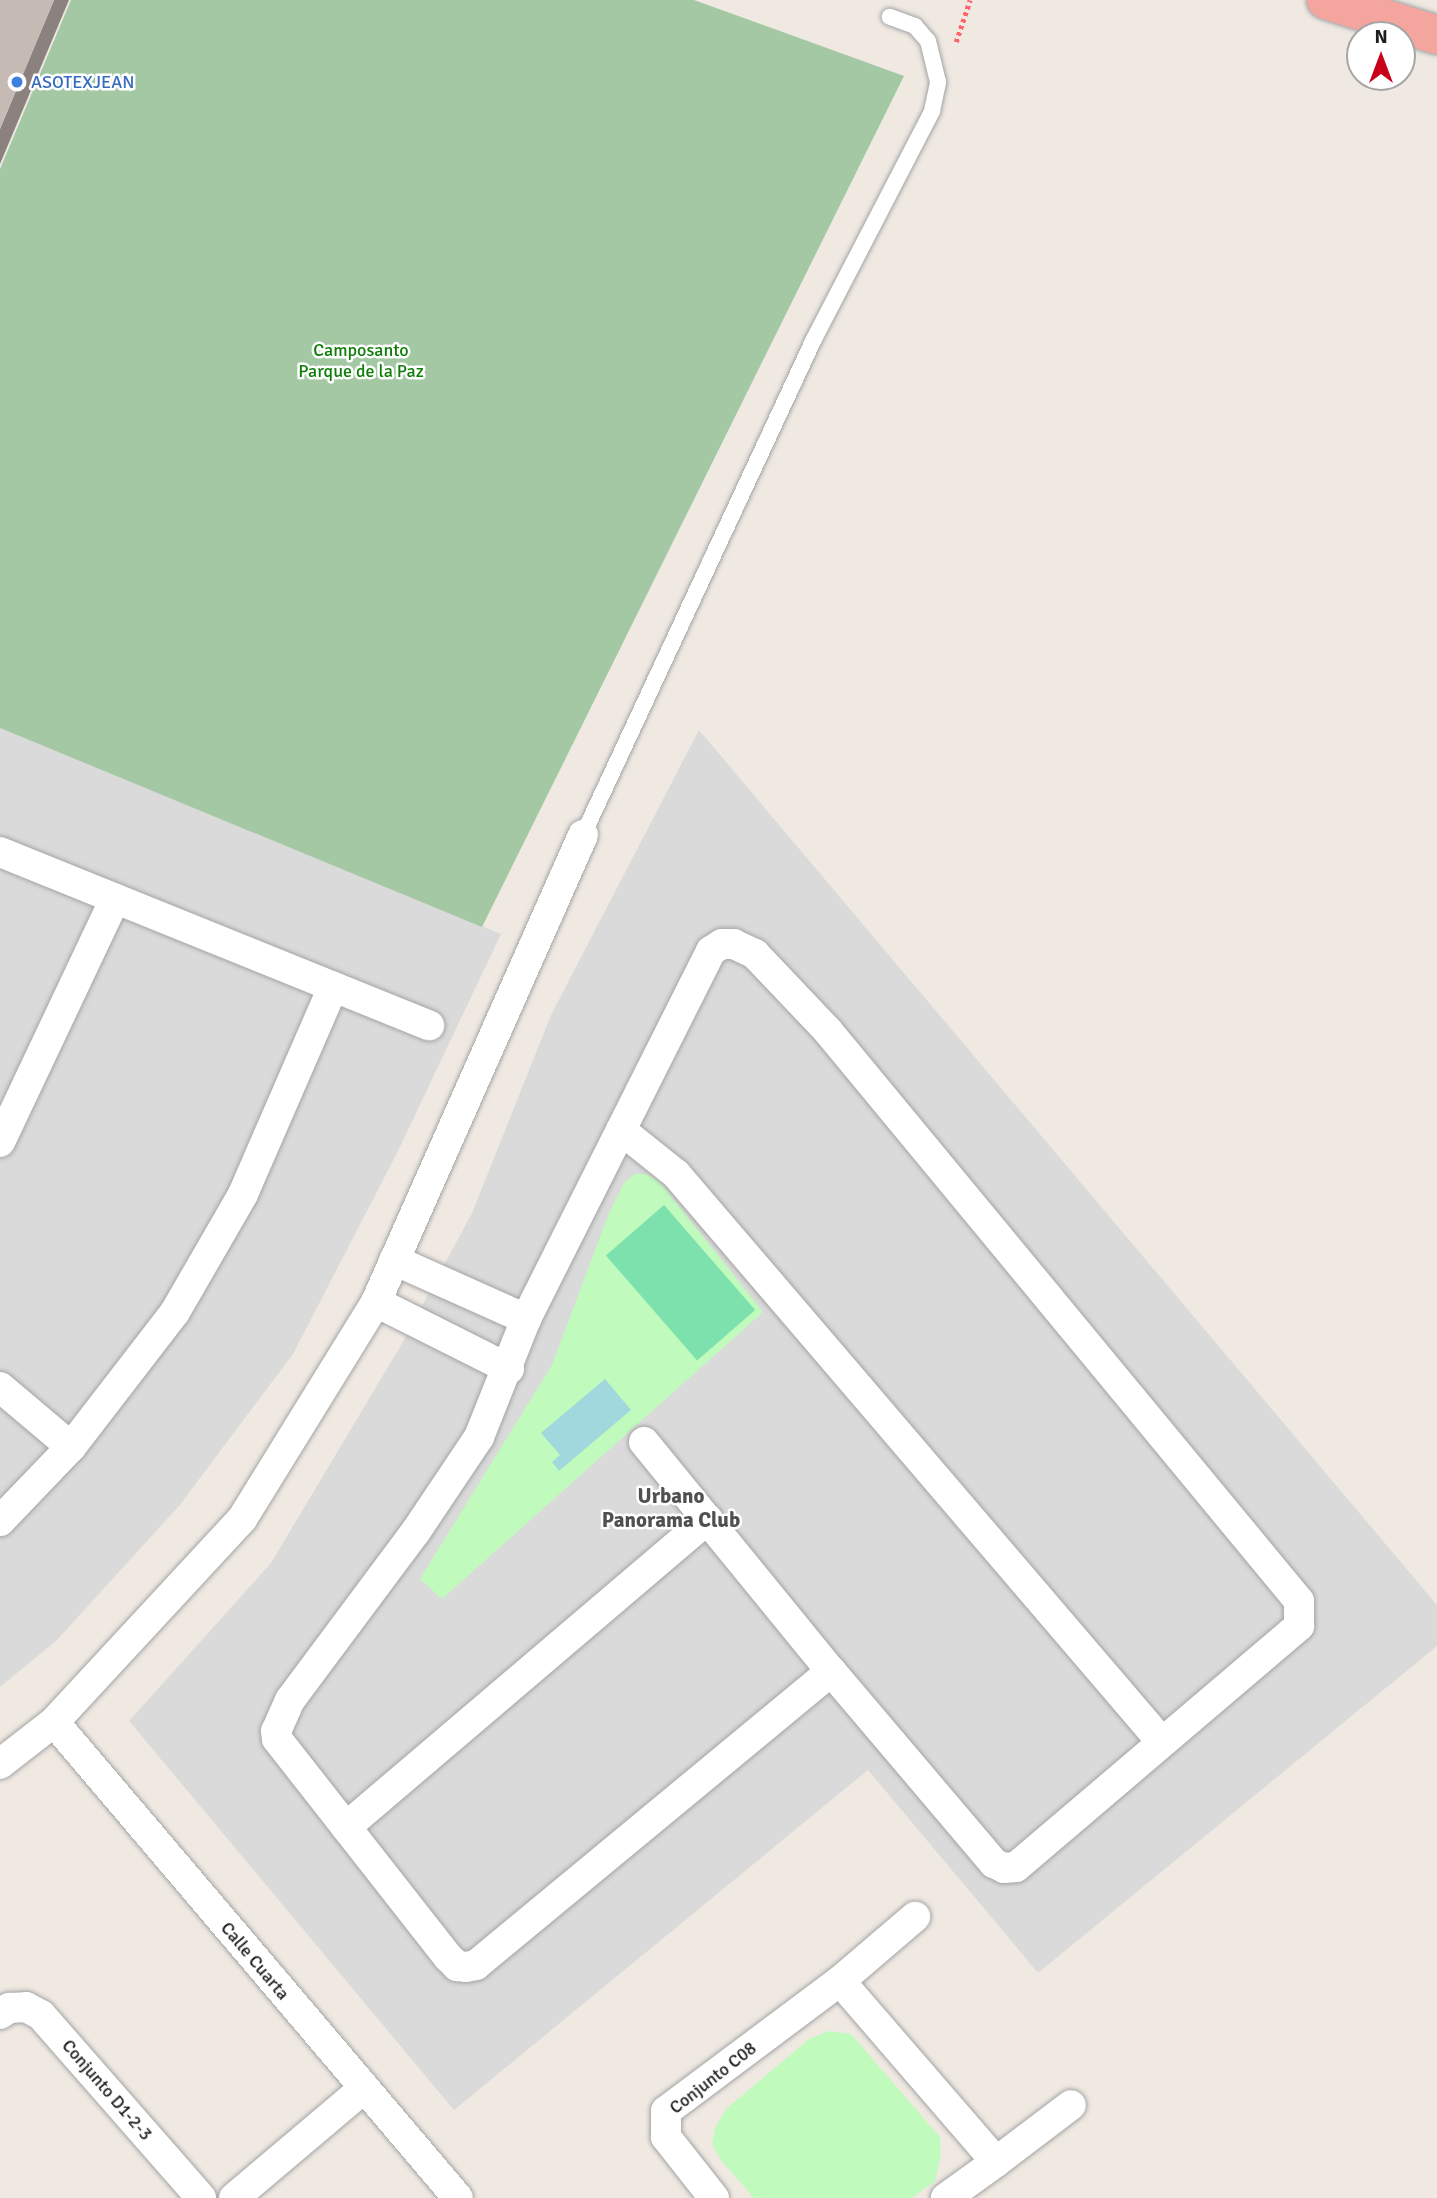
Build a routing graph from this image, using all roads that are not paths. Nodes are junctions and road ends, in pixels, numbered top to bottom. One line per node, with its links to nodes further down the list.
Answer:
1 (1326, 0): 3 (highway)
2 (890, 17): 4 (lane)
3 (1437, 35)
4 (583, 835): 11 (street)
5 (0, 852): 6 (street)
6 (115, 899): 7 (street); 10 (street)
7 (333, 987): 8 (street); 17 (street)
8 (429, 1025)
9 (621, 1130): 13 (street); 22 (street); 22 (street)
10 (0, 1142)
11 (394, 1260): 12 (street); 13 (street)
12 (376, 1302): 14 (street); 21 (street)
13 (527, 1320): 14 (street)
14 (509, 1369): 24 (street)
15 (0, 1387): 17 (street)
16 (644, 1442): 18 (street)
17 (71, 1447): 19 (street)
18 (708, 1519): 20 (street); 24 (street)
19 (0, 1521)
20 (831, 1671): 22 (street); 24 (street)
21 (54, 1723): 23 (street); 28 (street, Calle Cuarta)
22 (1161, 1741)
23 (0, 1764)
24 (346, 1827)
25 (915, 1917): 26 (street, Conjunto C08)
26 (840, 1981): 30 (street); 34 (street, Conjunto C08)
27 (0, 2014): 31 (street, Conjunto D1-2-3)
28 (363, 2089): 32 (street); 33 (street, Calle Cuarta)
29 (1071, 2105): 30 (street)
30 (996, 2162): 35 (street)
31 (201, 2198)
32 (234, 2198)
33 (458, 2198)
34 (713, 2198)
35 (946, 2198)

